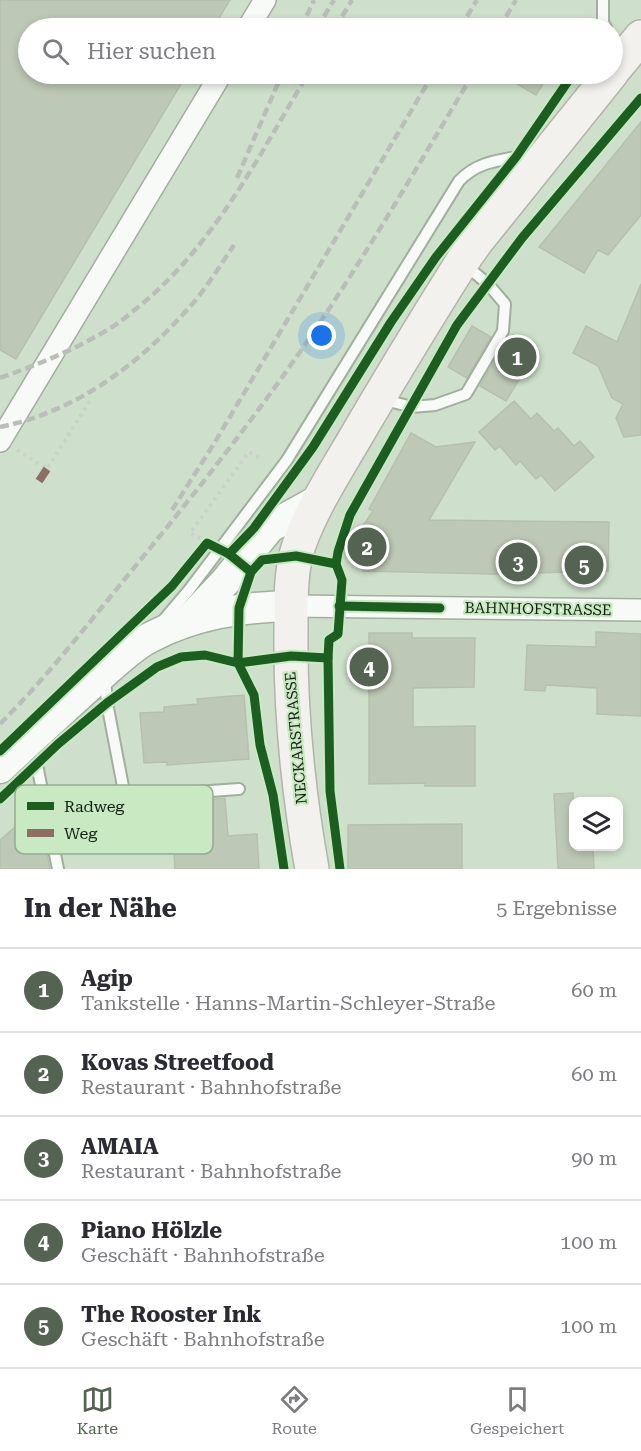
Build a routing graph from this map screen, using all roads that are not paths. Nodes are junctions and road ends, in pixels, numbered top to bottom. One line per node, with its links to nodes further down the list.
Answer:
1 (265, 0): 3 (street)
2 (603, 0): 4 (lane)
3 (254, 18)
4 (603, 18)
5 (215, 84): 10 (street)
6 (600, 84): 8 (main road, NECKARSTRASSE)
7 (516, 157): 15 (lane)
8 (462, 262): 9 (main road, NECKARSTRASSE); 9 (lane)
9 (378, 398): 11 (main road, NECKARSTRASSE)
10 (8, 445)
11 (319, 500): 12 (main road, NECKARSTRASSE); 14 (main road)
12 (291, 606): 13 (street, BAHNHOFSTRASSE); 14 (main road); 25 (main road, NECKARSTRASSE)
13 (641, 610)
14 (189, 620): 15 (main road)
15 (147, 639): 16 (main road)
16 (104, 673): 18 (main road); 20 (lane)
17 (37, 765): 19 (lane)
18 (0, 768)
19 (41, 785)
20 (123, 785)
21 (239, 789): 22 (lane)
22 (213, 791)
23 (55, 854): 24 (lane)
24 (58, 869)
25 (312, 869)

